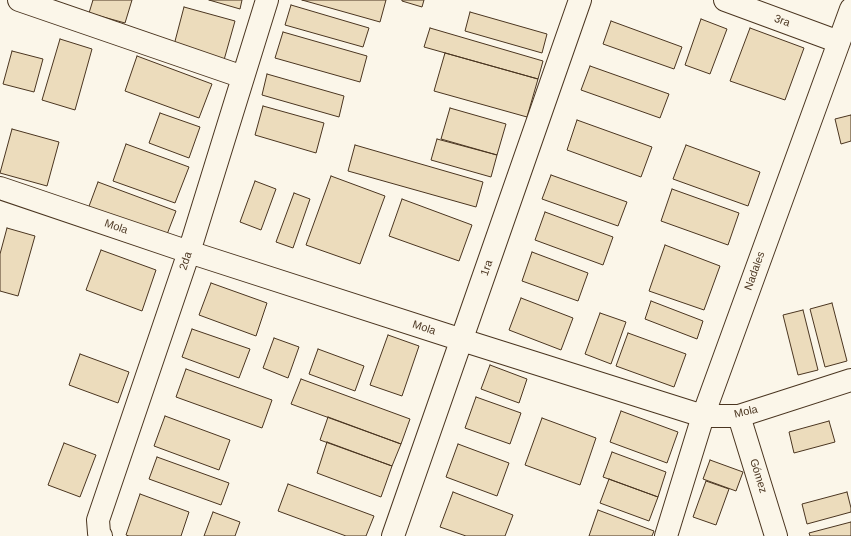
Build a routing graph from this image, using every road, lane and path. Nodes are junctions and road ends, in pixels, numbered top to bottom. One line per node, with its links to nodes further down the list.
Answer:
1 (19, 0): 7 (street)
2 (268, 0): 7 (street, 2da)
3 (580, 0): 10 (street, 1ra)
4 (725, 0): 6 (street, 3ra)
5 (851, 9): 6 (street, Nadales)
6 (838, 42): 12 (street, Nadales)
7 (244, 77): 9 (street, 2da)
8 (0, 188): 9 (street, Mola)
9 (189, 252): 10 (street, Mola); 14 (street, 2da)
10 (462, 340): 12 (street, Mola); 15 (street, 1ra)
11 (851, 380): 13 (street, Mola)
12 (703, 416): 13 (street, Mola); 16 (street, Nadales)
13 (739, 416): 17 (street, Gómez)
14 (100, 528)
15 (393, 536)
16 (666, 536)
17 (776, 536)

